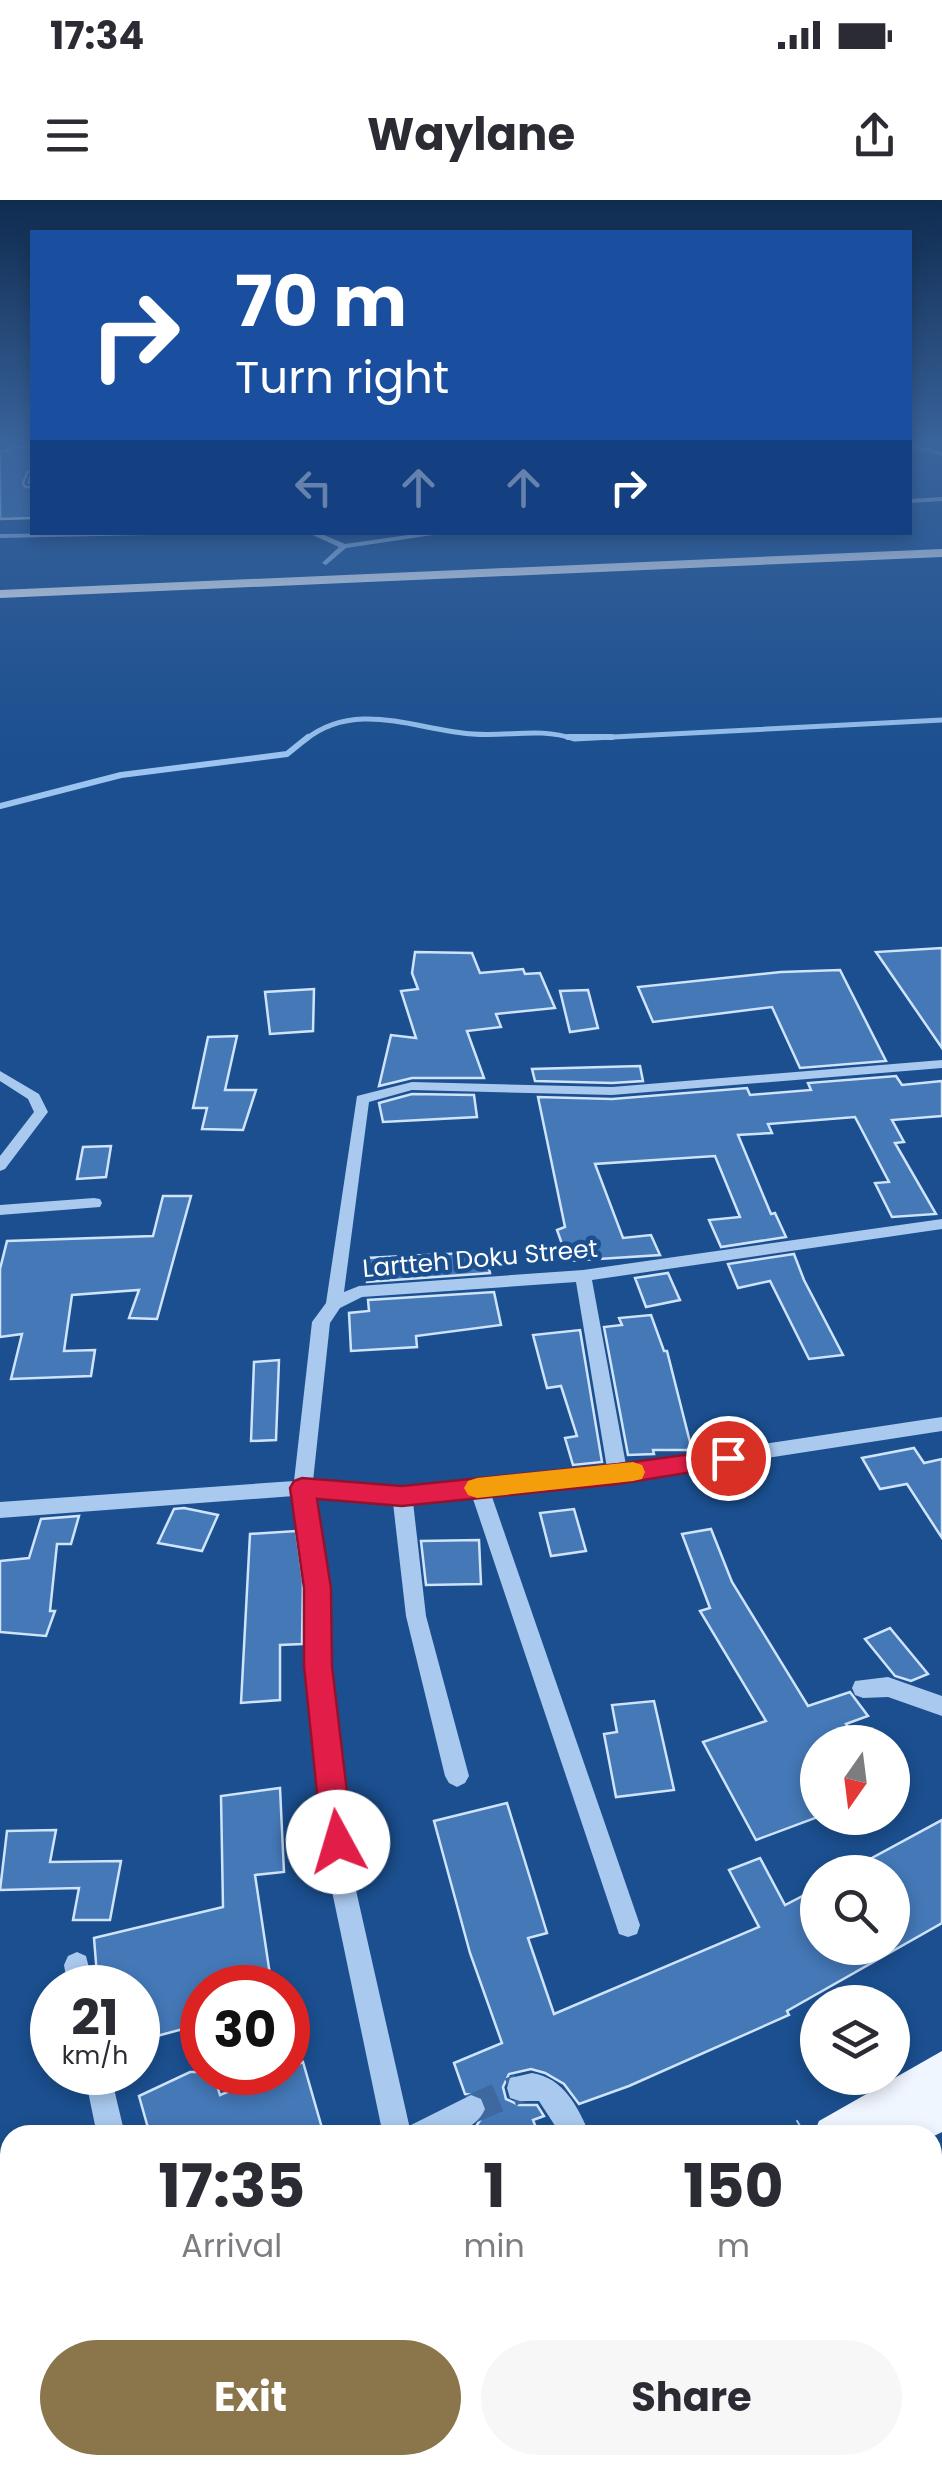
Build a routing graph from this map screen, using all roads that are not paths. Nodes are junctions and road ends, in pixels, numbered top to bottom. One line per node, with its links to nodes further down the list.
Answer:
1 (341, 549): 4 (street)
2 (942, 552): 6 (highway)
3 (345, 562): 4 (highway)
4 (326, 563): 5 (highway)
5 (307, 564)
6 (0, 594)
7 (942, 1064): 14 (street)
8 (0, 1075): 9 (street)
9 (0, 1166)
10 (94, 1203): 11 (street)
11 (0, 1210)
12 (942, 1224): 13 (street, Lartteh Doku Street)
13 (583, 1276): 14 (street, Lartteh Doku Street); 16 (street)
14 (334, 1304): 17 (street, Lartteh Doku Street)
15 (942, 1424): 16 (street)
16 (618, 1474): 18 (street)
17 (302, 1488): 19 (street); 20 (street); 31 (street, Lartteh Doku Street)
18 (479, 1488): 19 (street); 24 (street)
19 (402, 1496): 23 (street)
20 (0, 1510)
21 (863, 1688): 22 (street)
22 (942, 1706)
23 (457, 1776)
24 (628, 1924)
25 (942, 2070): 34 (main road)
26 (520, 2088): 33 (street)
27 (103, 2095): 30 (street)
28 (471, 2109): 32 (street)
29 (942, 2110): 35 (main road)
30 (109, 2125)
31 (395, 2125)
32 (440, 2125)
33 (570, 2125)
34 (850, 2125)
35 (916, 2125)

